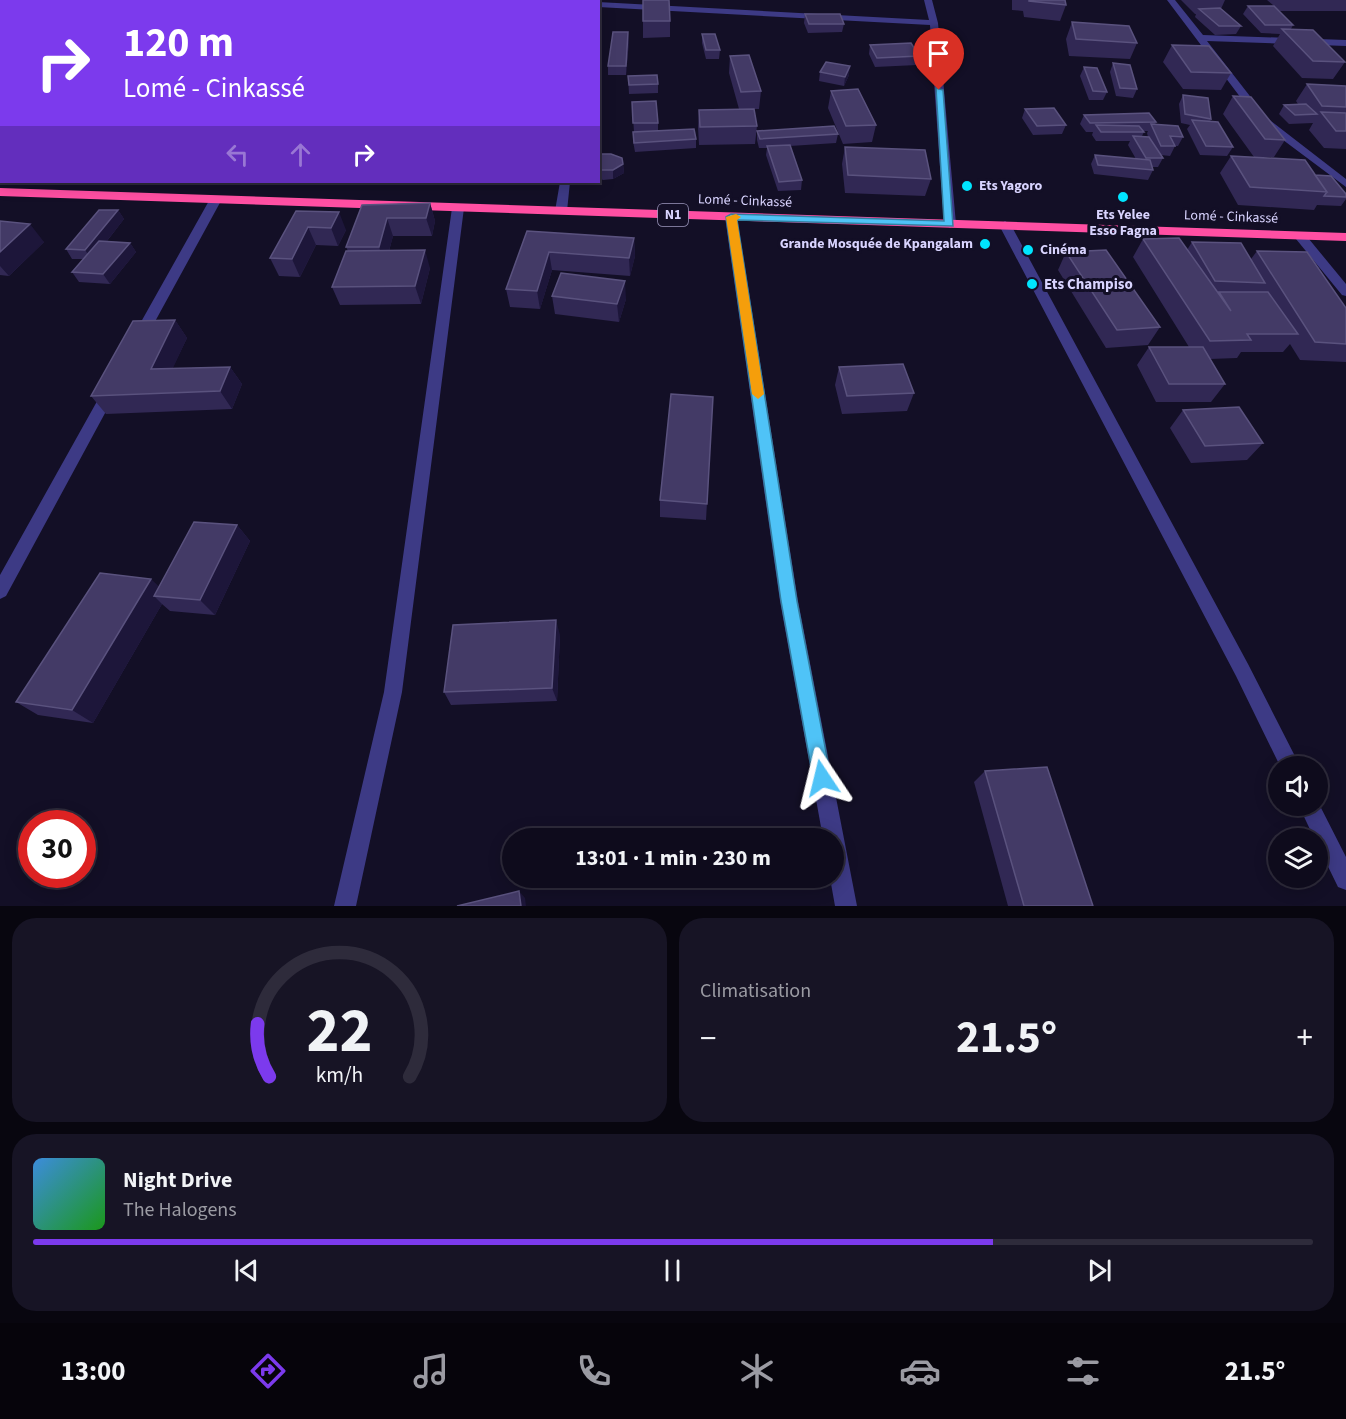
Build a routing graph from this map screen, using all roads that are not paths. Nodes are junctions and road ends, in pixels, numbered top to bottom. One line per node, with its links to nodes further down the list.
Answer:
1 (928, 0): 4 (street)
2 (1171, 0): 5 (street)
3 (600, 4): 4 (street)
4 (934, 23): 14 (street)
5 (1200, 38): 6 (street); 8 (street)
6 (1346, 43)
7 (565, 183): 12 (street)
8 (1346, 184)
9 (0, 192): 10 (highway, Lomé - Cinkassé / N1)
10 (216, 199): 11 (highway, Lomé - Cinkassé / N1); 19 (street)
11 (458, 208): 12 (highway, Lomé - Cinkassé / N1); 27 (street)
12 (561, 211): 13 (highway, Lomé - Cinkassé / N1)
13 (731, 217): 14 (highway, Lomé - Cinkassé / N1); 24 (street)
14 (950, 224): 15 (highway, Lomé - Cinkassé / N1)
15 (1005, 225): 16 (highway, Lomé - Cinkassé / N1); 22 (street)
16 (1300, 236): 17 (highway, Lomé - Cinkassé / N1); 18 (street)
17 (1346, 237)
18 (1346, 292)
19 (130, 354)
20 (119, 374): 21 (street)
21 (0, 591)
22 (1285, 756)
23 (1314, 816): 25 (street)
24 (831, 828)
25 (1346, 879)
26 (843, 888): 28 (street)
27 (345, 906)
28 (846, 906)

